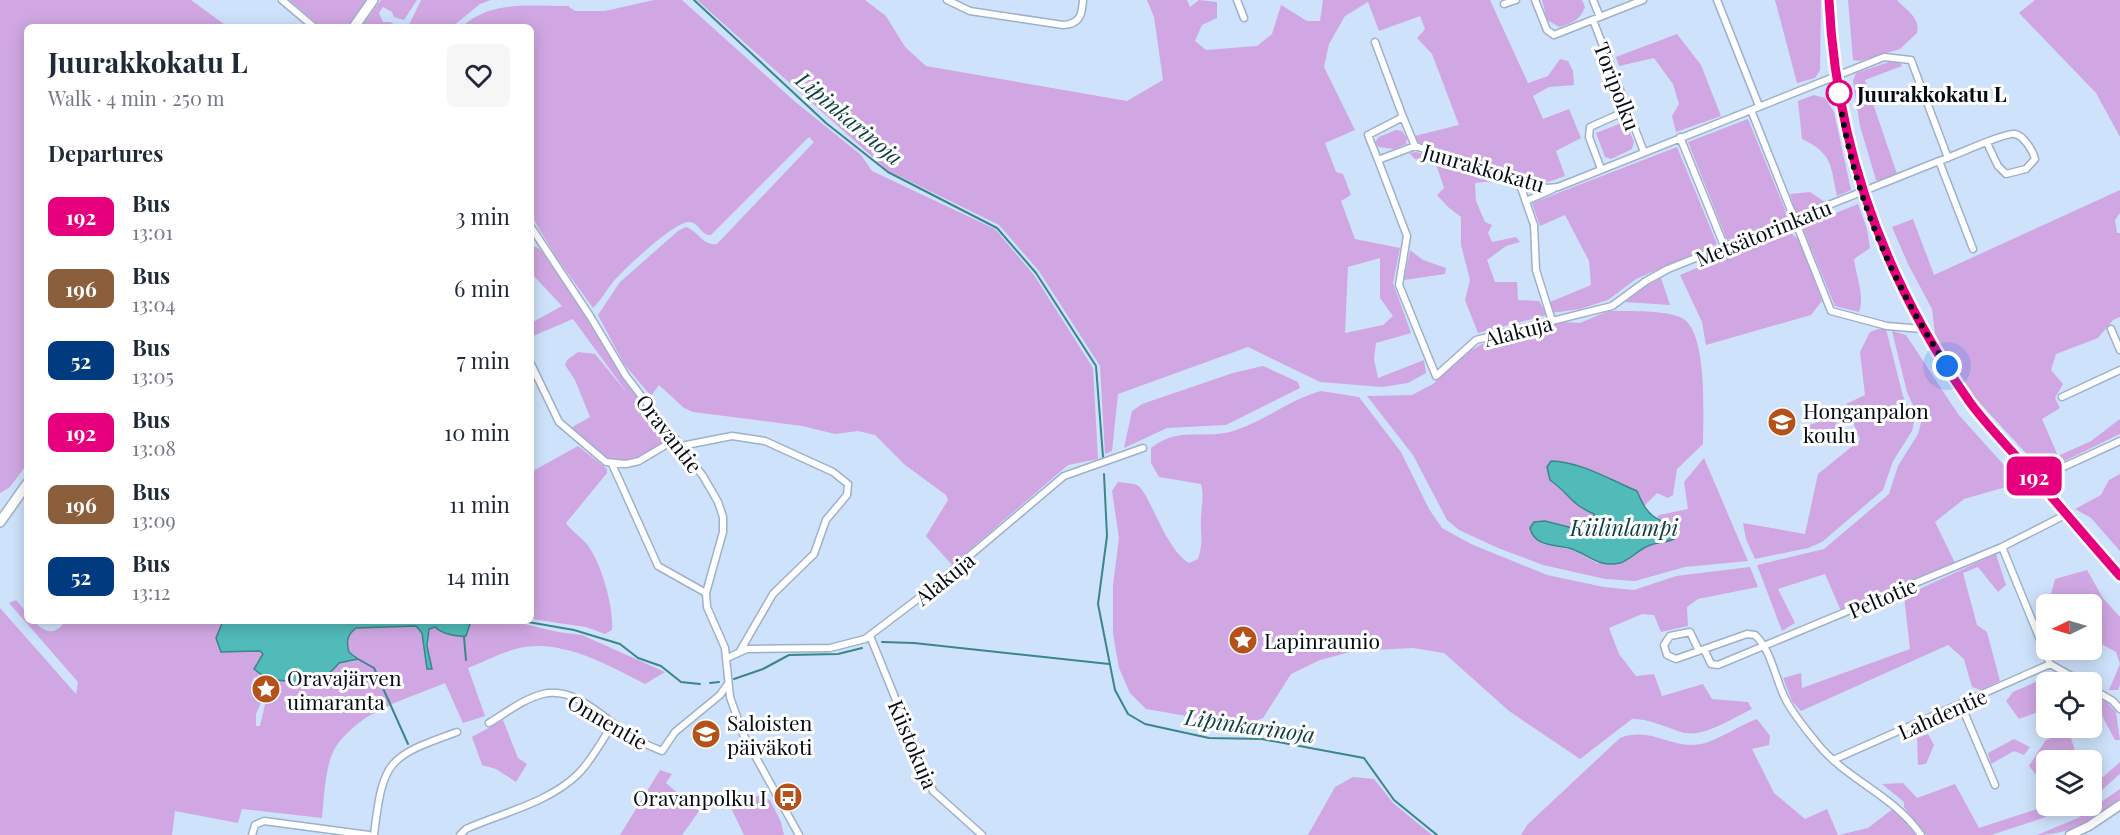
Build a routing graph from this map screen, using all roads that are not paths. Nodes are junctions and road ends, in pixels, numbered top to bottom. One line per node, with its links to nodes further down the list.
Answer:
1 (282, 0): 16 (street)
2 (373, 0): 17 (main road)
3 (946, 0): 4 (street)
4 (1083, 0)
5 (1237, 0): 14 (street)
6 (1516, 0): 12 (street)
7 (1535, 0): 15 (street)
8 (1593, 0): 13 (street)
9 (1642, 0): 13 (street)
10 (1718, 0): 20 (street)
11 (1829, 0): 19 (street)
12 (1504, 4)
13 (1600, 17): 15 (street)
14 (1244, 18)
15 (1593, 20): 21 (street, Toripolku)
16 (310, 24)
17 (356, 24)
18 (1375, 42): 23 (street)
19 (1836, 76): 20 (street, Juurakkokatu); 28 (street, Juurakkokatu); 34 (street)
20 (1760, 106): 22 (street, Juurakkokatu)
21 (1628, 110): 27 (street, Toripolku); 31 (street)
22 (1751, 110): 24 (street, Juurakkokatu); 36 (street)
23 (1403, 117): 26 (street); 29 (street)
24 (1680, 137): 27 (street, Juurakkokatu); 38 (street)
25 (1987, 143): 25 (street, Metsätorinkatu); 28 (street, Metsätorinkatu)
26 (1415, 147): 29 (street, Juurakkokatu); 32 (street, Juurakkokatu)
27 (1644, 152): 31 (street, Juurakkokatu)
28 (1948, 158): 30 (street, Metsätorinkatu)
29 (1378, 160): 41 (street, Alakuja)
30 (1939, 162): 34 (street, Metsätorinkatu); 39 (street)
31 (1601, 169): 33 (street, Juurakkokatu)
32 (1518, 179): 33 (street, Juurakkokatu); 35 (street)
33 (1558, 187): 35 (street)
34 (1862, 193): 36 (street, Metsätorinkatu); 42 (street)
35 (1526, 201): 41 (street)
36 (1793, 219): 38 (street, Metsätorinkatu); 42 (street)
37 (534, 239): 48 (street, Oravantie)
38 (1725, 248): 40 (street, Metsätorinkatu)
39 (1973, 249)
40 (1612, 306): 41 (street, Alakuja)
41 (1552, 321)
42 (1922, 329): 53 (street)
43 (2111, 329): 44 (street)
44 (2120, 350)
45 (534, 370): 52 (street)
46 (2120, 370): 47 (street)
47 (2062, 397)
48 (676, 439): 50 (street, Oravantie); 52 (street)
49 (2120, 441): 53 (street)
50 (681, 446): 59 (street, Oravantie); 63 (street)
51 (1143, 448): 60 (street, Alakuja)
52 (612, 464): 59 (street)
53 (2041, 484): 55 (street)
54 (24, 488): 56 (main road)
55 (2065, 515): 57 (street, Peltotie); 58 (street)
56 (0, 522)
57 (2002, 547): 61 (street, Peltotie); 65 (street)
58 (2120, 576)
59 (706, 593): 64 (street)
60 (870, 636): 63 (street, Alakuja); 81 (street, Kiistokuja)
61 (1764, 647): 62 (street); 62 (street, Peltotie); 74 (street)
62 (1702, 650): 62 (street)
63 (740, 651): 64 (street, Alakuja)
64 (727, 658): 67 (street)
65 (2050, 664): 66 (street); 69 (street, Lahdentie)
66 (2064, 672)
67 (727, 684): 72 (street, Onnentie); 80 (street)
68 (2102, 694): 70 (street)
69 (1961, 705): 74 (street, Lahdentie); 75 (street)
70 (2120, 709)
71 (489, 723): 72 (street, Onnentie)
72 (613, 724): 79 (street)
73 (457, 732): 78 (street)
74 (1833, 760): 82 (street)
75 (1995, 784)
76 (2120, 806): 83 (street)
77 (252, 835): 78 (street)
78 (372, 835)
79 (460, 835)
80 (799, 835)
81 (982, 835)
82 (1921, 835)
83 (2070, 835)

